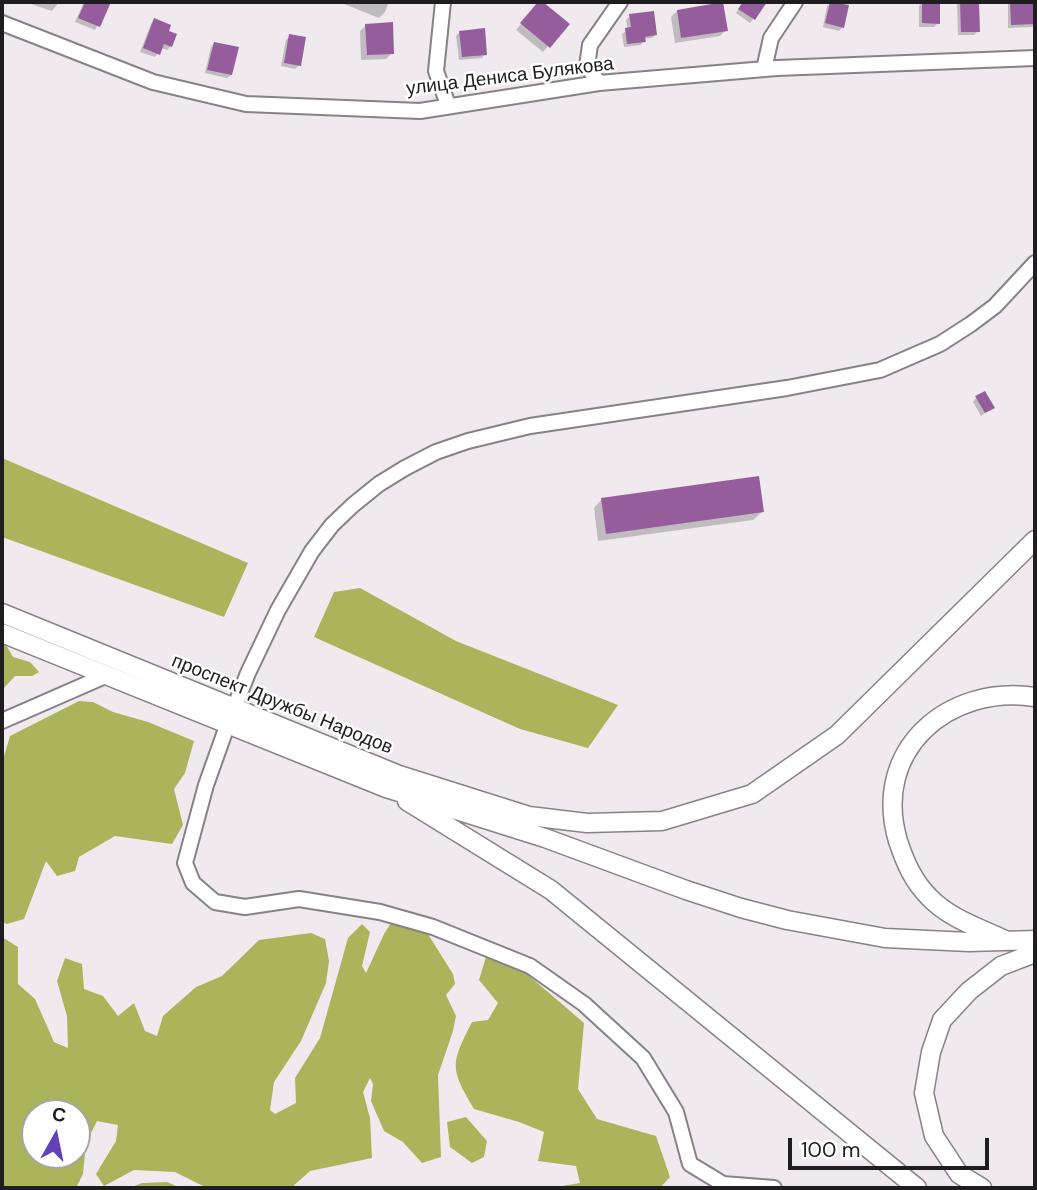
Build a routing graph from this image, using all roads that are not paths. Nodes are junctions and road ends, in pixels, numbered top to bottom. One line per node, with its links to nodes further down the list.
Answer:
1 (443, 2): 8 (street)
2 (620, 2): 7 (street)
3 (794, 2): 6 (street)
4 (2, 23): 8 (street, улица Дениса Булякова)
5 (1035, 58): 6 (street, улица Дениса Булякова)
6 (764, 69): 7 (street, улица Дениса Булякова)
7 (599, 83): 8 (street, улица Дениса Булякова)
8 (448, 105)
9 (1035, 263): 15 (street)
10 (1035, 540): 18 (main road)
11 (2, 613): 15 (main road, проспект Дружбы Народов)
12 (2, 633): 13 (main road, проспект Дружбы Народов)
13 (105, 676): 16 (street); 17 (main road, проспект Дружбы Народов)
14 (1035, 697): 20 (main road)
15 (234, 709): 17 (street); 18 (main road, проспект Дружбы Народов)
16 (2, 721)
17 (227, 726): 18 (main road, проспект Дружбы Народов); 22 (street)
18 (390, 780): 20 (main road, проспект Дружбы Народов); 23 (main road)
19 (1035, 940): 20 (main road, проспект Дружбы Народов)
20 (1009, 942)
21 (1035, 953): 24 (main road)
22 (774, 1188)
23 (917, 1188)
24 (982, 1188)

